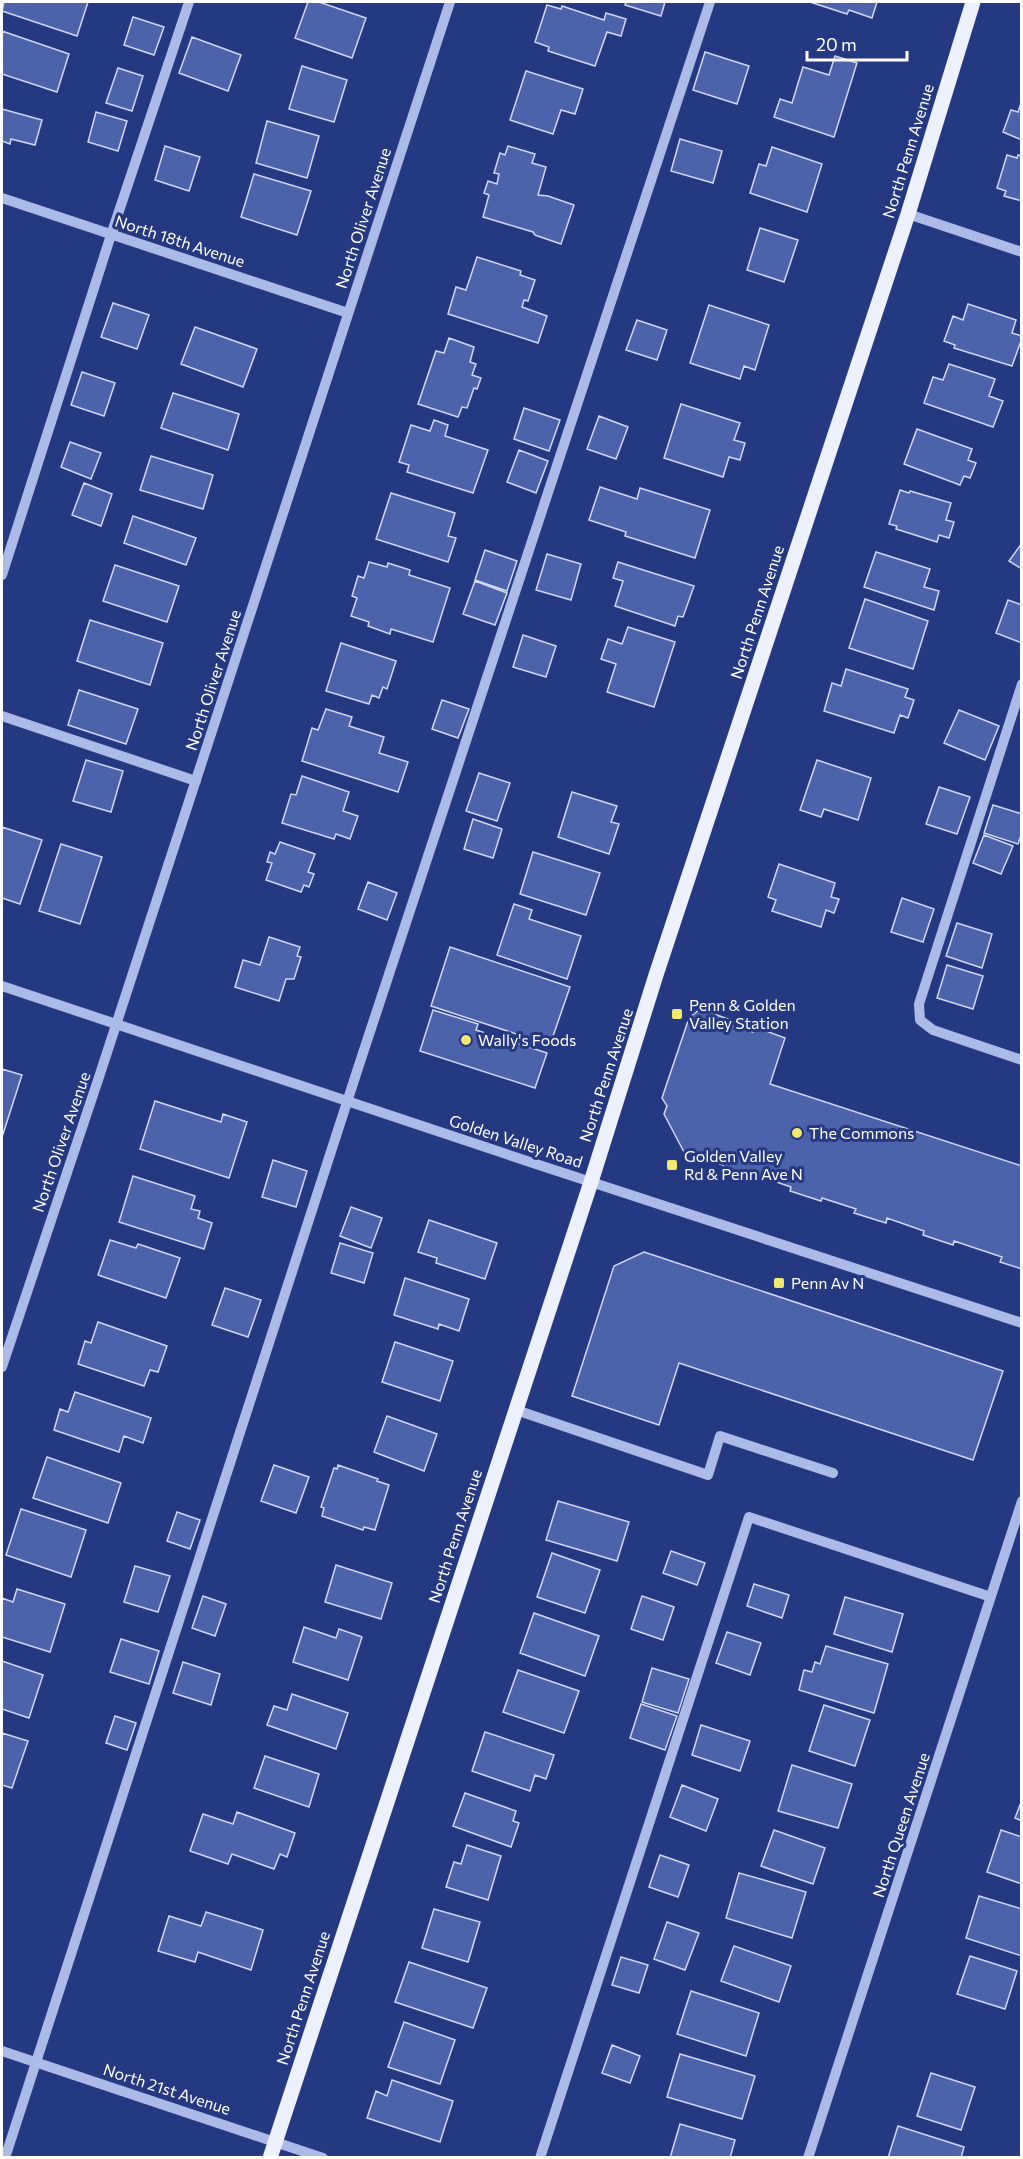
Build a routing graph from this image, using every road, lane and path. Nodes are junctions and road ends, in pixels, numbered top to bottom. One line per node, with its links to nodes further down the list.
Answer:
1 (189, 2): 7 (street)
2 (450, 2): 9 (street, North Oliver Avenue)
3 (710, 2): 17 (street)
4 (973, 2): 6 (main road, North Penn Avenue)
5 (2, 198): 7 (street, North 18th Avenue)
6 (908, 214): 8 (street); 18 (main road, North Penn Avenue)
7 (111, 235): 9 (street, North 18th Avenue); 10 (street)
8 (1022, 252)
9 (348, 313): 13 (street, North Oliver Avenue)
10 (2, 575)
11 (1022, 684): 16 (street)
12 (2, 716): 13 (street)
13 (196, 781): 15 (street, North Oliver Avenue)
14 (2, 986): 15 (street, Golden Valley Road)
15 (116, 1024): 17 (street, Golden Valley Road); 20 (street, North Oliver Avenue)
16 (1022, 1060)
17 (347, 1101): 18 (street, Golden Valley Road); 26 (street)
18 (591, 1182): 19 (street, Golden Valley Road); 21 (main road, North Penn Avenue)
19 (1022, 1323)
20 (2, 1367)
21 (516, 1410): 22 (street); 27 (main road, North Penn Avenue)
22 (833, 1473)
23 (1022, 1501): 24 (street, North Queen Avenue)
24 (991, 1597): 31 (street); 32 (street, North Queen Avenue)
25 (2, 2051): 26 (street, North 21st Avenue)
26 (36, 2062): 27 (street, North 21st Avenue); 28 (street)
27 (275, 2141): 29 (main road, North Penn Avenue); 30 (street, North 21st Avenue)
28 (5, 2157)
29 (270, 2157)
30 (323, 2157)
31 (540, 2157)
32 (808, 2157)

